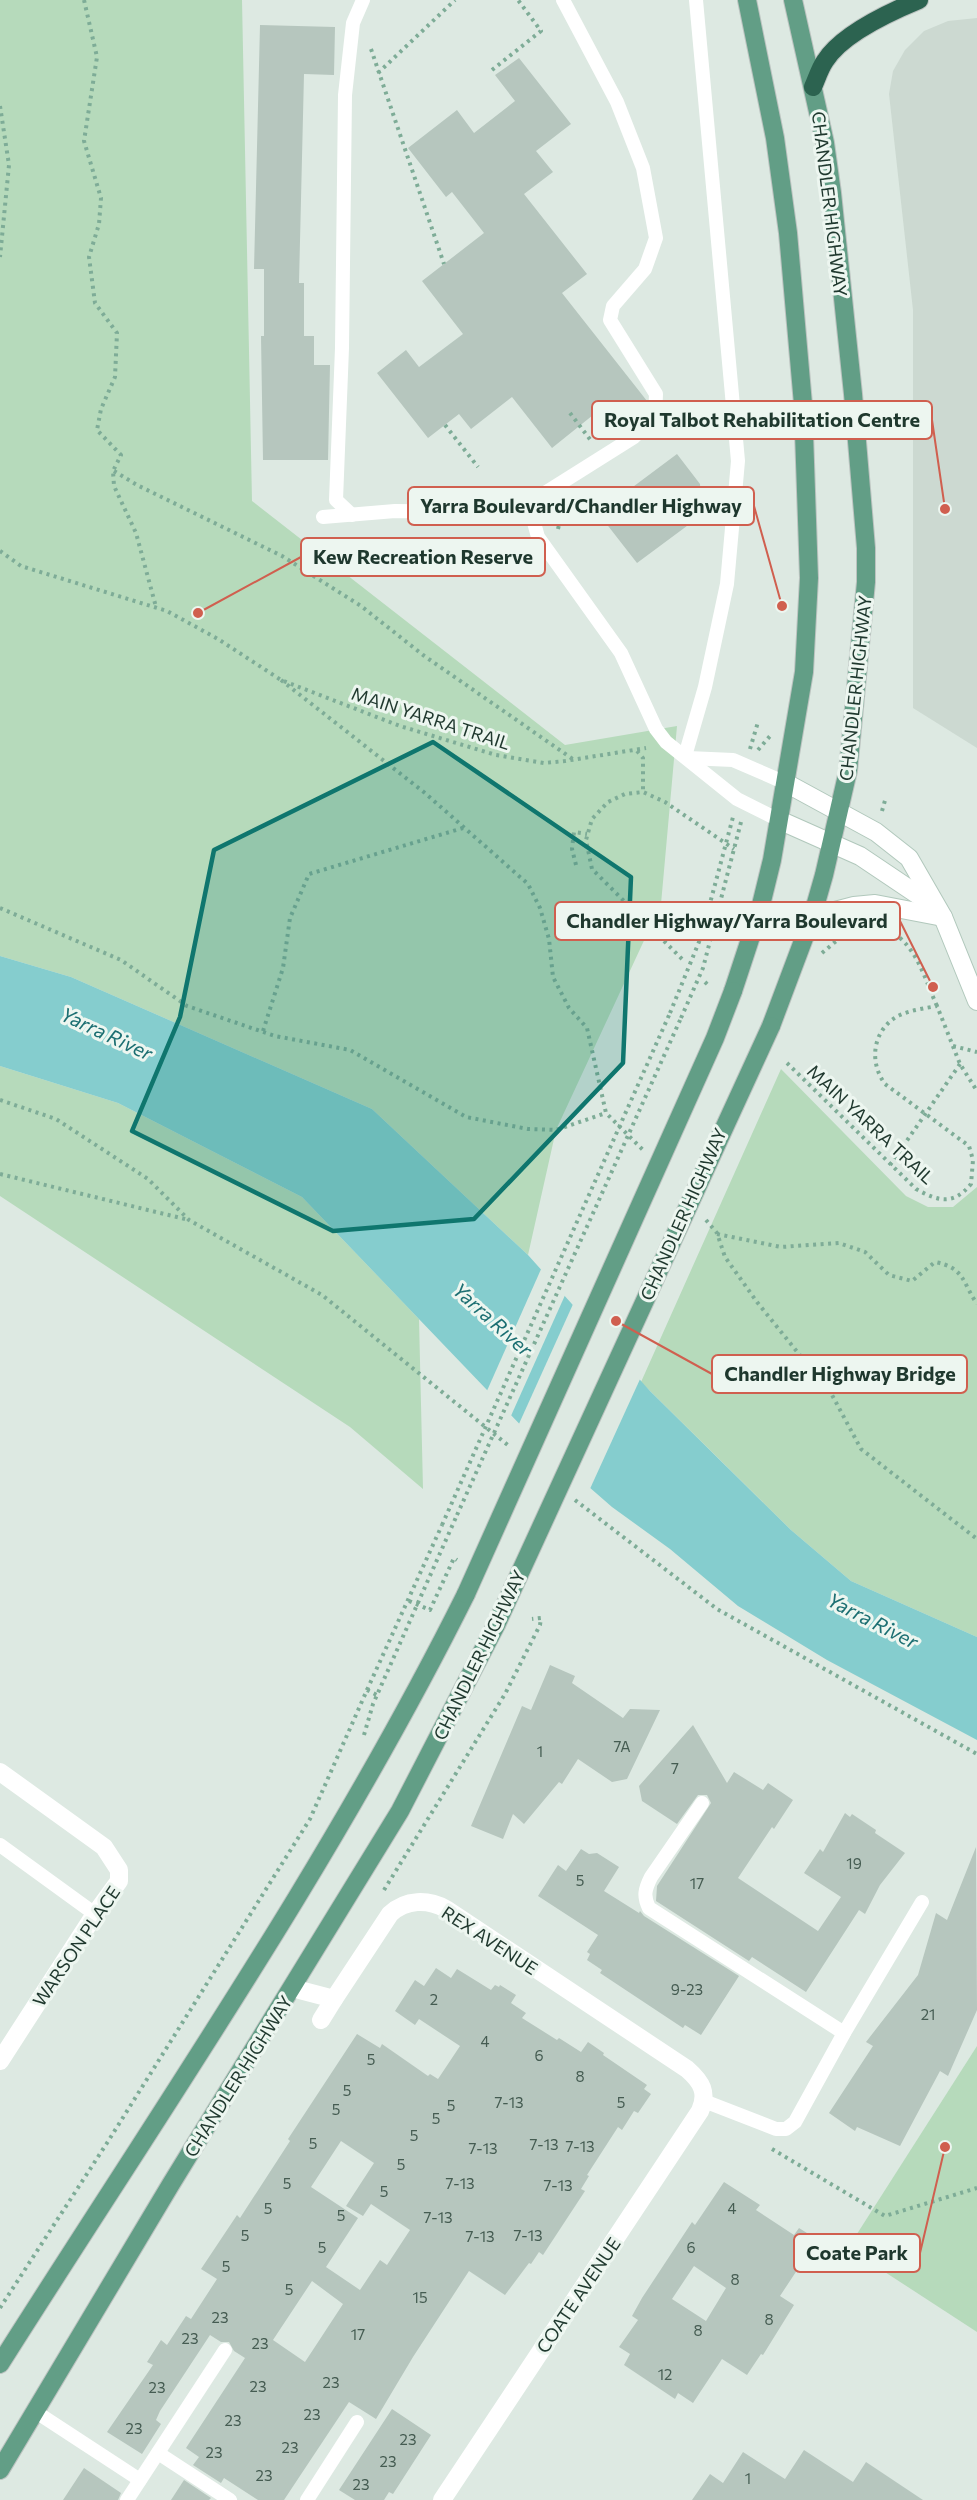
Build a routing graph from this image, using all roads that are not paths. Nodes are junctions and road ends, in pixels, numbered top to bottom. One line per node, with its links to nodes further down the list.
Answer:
1 (563, 0): 10 (lane)
2 (696, 0): 11 (lane)
3 (747, 0): 12 (main road)
4 (793, 0): 7 (main road, CHANDLER HIGHWAY)
5 (919, 0): 7 (highway)
6 (360, 4): 8 (lane)
7 (813, 87): 13 (main road, CHANDLER HIGHWAY)
8 (352, 515): 9 (lane); 10 (lane)
9 (323, 517)
10 (532, 519): 11 (lane)
11 (686, 757): 12 (lane); 14 (lane)
12 (786, 783): 13 (street); 14 (main road)
13 (839, 810): 15 (main road, CHANDLER HIGHWAY); 16 (street)
14 (779, 820): 15 (street); 31 (main road, bridge)
15 (832, 843): 16 (street); 17 (main road, CHANDLER HIGHWAY)
16 (939, 911): 17 (street); 18 (street)
17 (812, 917): 24 (main road, CHANDLER HIGHWAY, bridge)
18 (977, 1001)
19 (2, 1778): 23 (street, WARSON PLACE)
20 (702, 1803): 27 (lane)
21 (0, 1845): 23 (lane)
22 (922, 1902): 27 (lane)
23 (95, 1914): 28 (street, WARSON PLACE)
24 (292, 1988): 25 (street); 32 (main road, CHANDLER HIGHWAY)
25 (334, 1999): 26 (street, REX AVENUE); 29 (street, REX AVENUE)
26 (321, 2020)
27 (844, 2033): 29 (lane)
28 (0, 2061)
29 (703, 2094): 40 (street, COATE AVENUE)
30 (225, 2350): 34 (lane)
31 (0, 2364)
32 (36, 2412): 35 (main road, CHANDLER HIGHWAY); 36 (lane)
33 (357, 2422): 39 (lane)
34 (158, 2453): 36 (lane); 38 (lane)
35 (0, 2470)
36 (140, 2480): 37 (lane)
37 (127, 2500)
38 (230, 2500)
39 (307, 2500)
40 (442, 2500)

